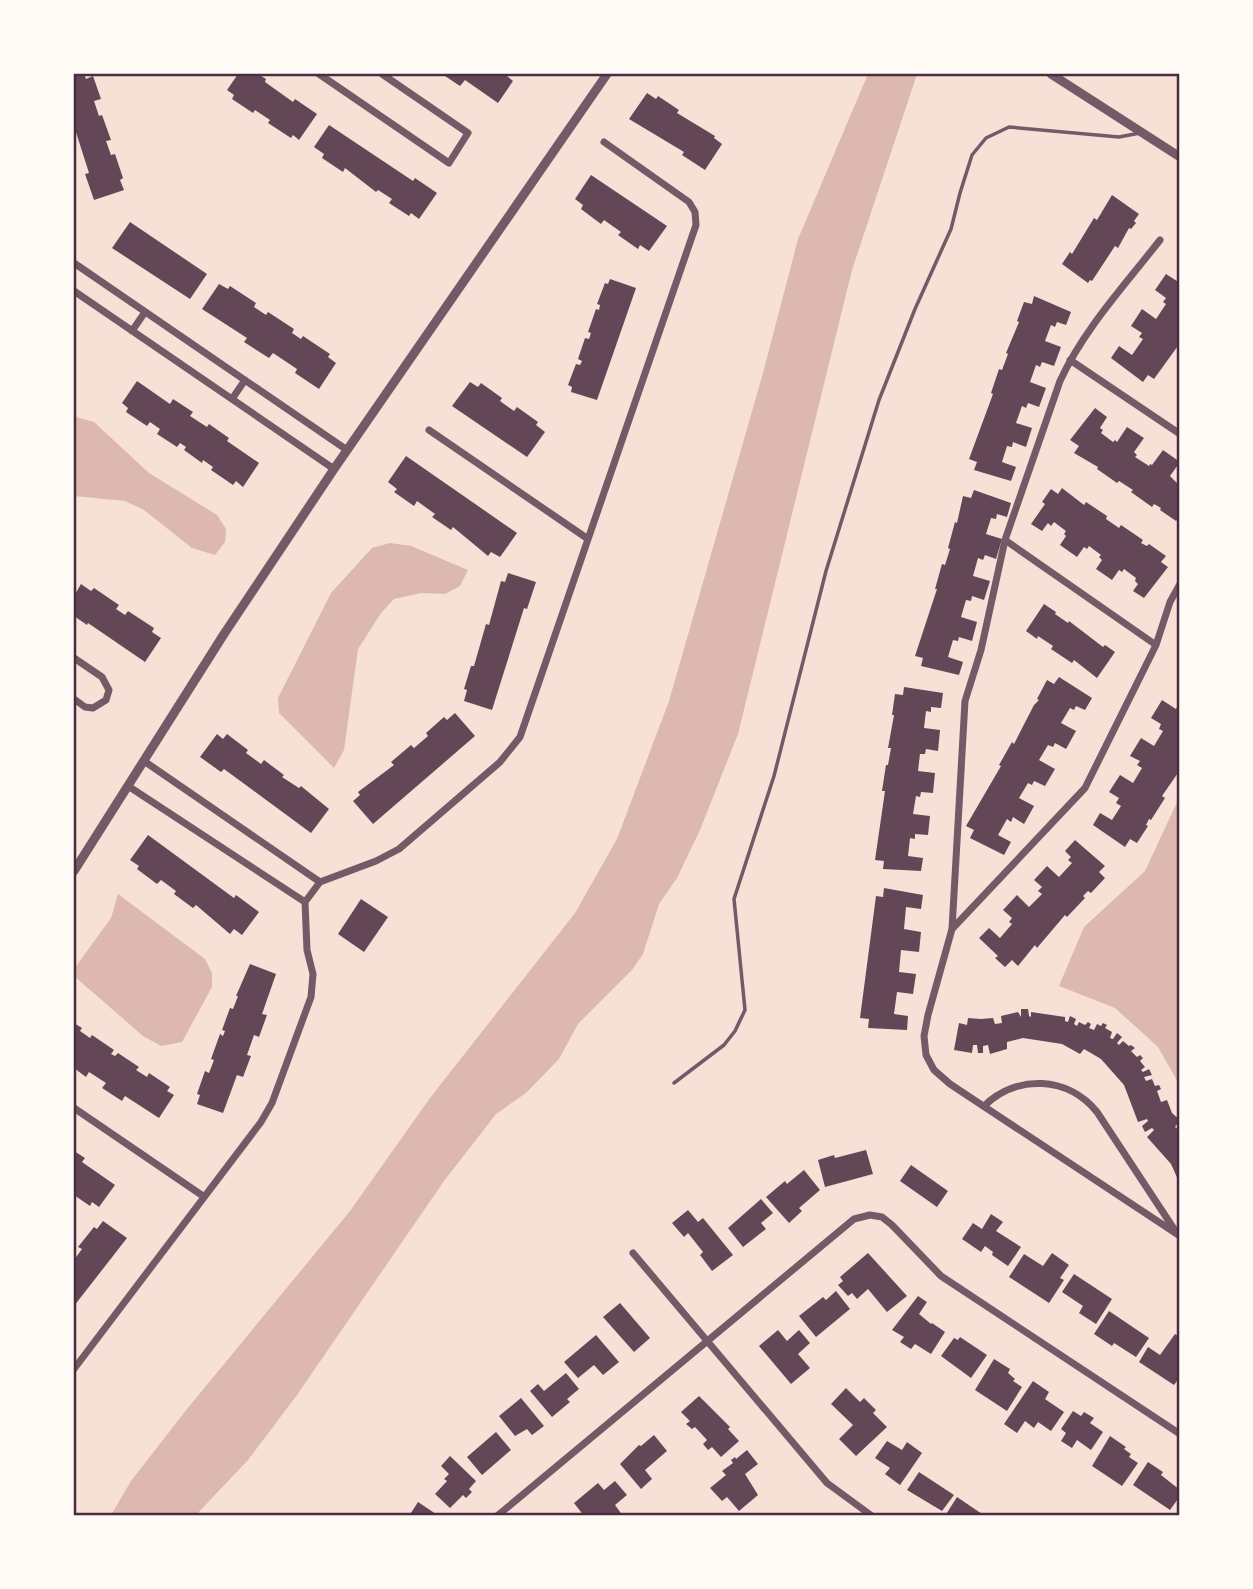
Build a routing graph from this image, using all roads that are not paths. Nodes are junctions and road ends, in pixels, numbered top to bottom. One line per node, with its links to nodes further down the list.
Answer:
1 (319, 74): 2 (street)
2 (382, 74)
3 (607, 74): 18 (street)
4 (1051, 74): 5 (street)
5 (1142, 132): 7 (street); 32 (lane)
6 (604, 142): 20 (street)
7 (1180, 157)
8 (1160, 240): 13 (street)
9 (74, 263): 11 (street)
10 (74, 291): 12 (street)
11 (145, 312): 12 (street); 14 (street)
12 (132, 331): 15 (street)
13 (1070, 360): 17 (street); 21 (street)
14 (245, 380): 15 (street); 18 (street)
15 (232, 398): 19 (street)
16 (429, 430): 20 (street)
17 (1180, 434)
18 (347, 450): 19 (street)
19 (334, 468): 26 (street)
20 (588, 539): 29 (street)
21 (1005, 540): 23 (street); 31 (street)
22 (1180, 584): 23 (street)
23 (1156, 645): 31 (street)
24 (74, 658): 25 (street)
25 (74, 699)
26 (144, 761): 27 (street); 29 (street)
27 (128, 786): 28 (street); 30 (street)
28 (74, 871)
29 (320, 882): 30 (street)
30 (305, 902): 35 (street)
31 (952, 929): 33 (street)
32 (674, 1083)
33 (984, 1106): 36 (street); 36 (street)
34 (74, 1108): 35 (street)
35 (203, 1196): 39 (street)
36 (1179, 1235)
37 (633, 1252): 38 (street)
38 (707, 1341): 40 (street); 41 (street); 42 (street)
39 (74, 1369)
40 (1180, 1434)
41 (496, 1516)
42 (872, 1516)

